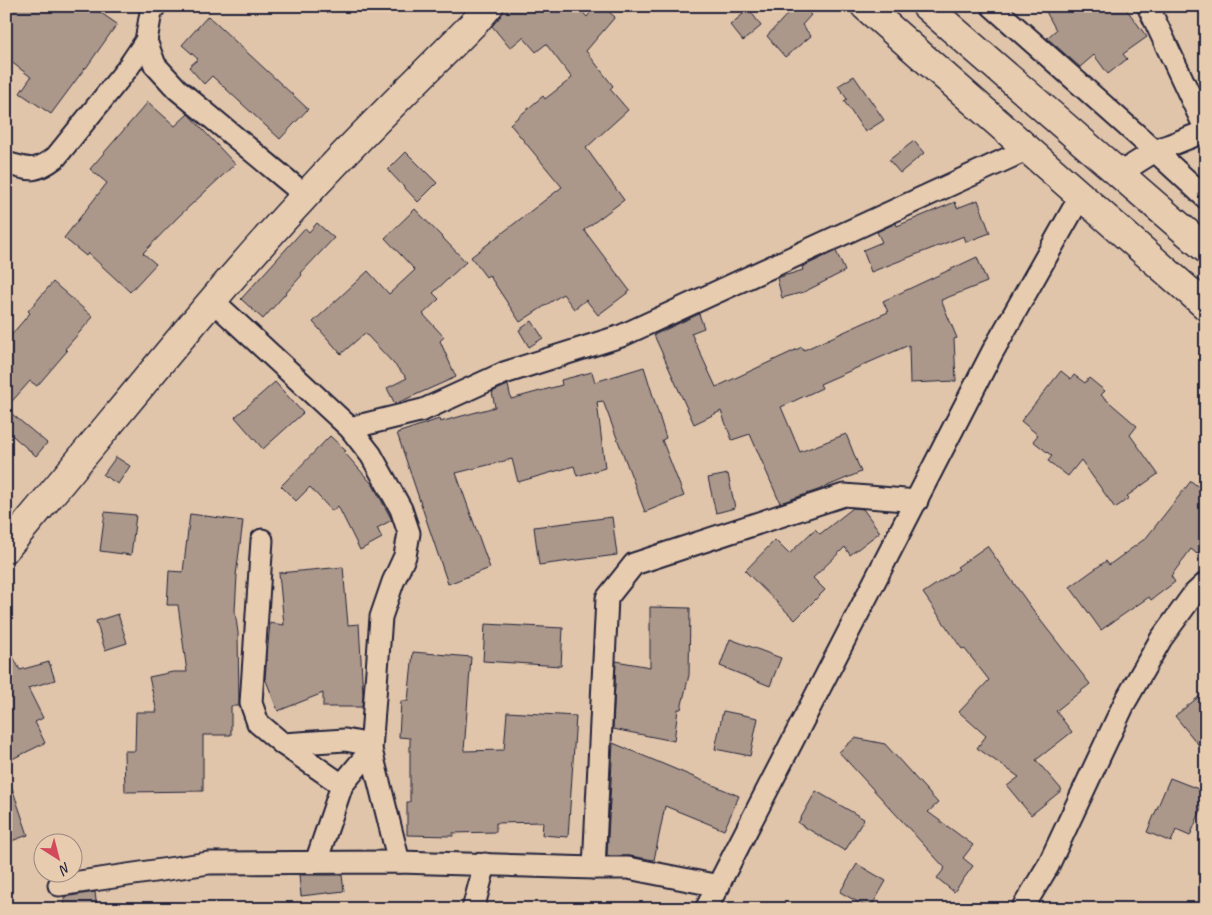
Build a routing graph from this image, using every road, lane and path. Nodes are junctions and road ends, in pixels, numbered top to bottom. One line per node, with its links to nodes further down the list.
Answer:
1 (489, 6): 15 (main road)
2 (865, 6): 11 (main road)
3 (926, 6): 14 (main road)
4 (992, 6): 12 (street)
5 (1148, 6): 10 (street)
6 (150, 8): 7 (street)
7 (146, 41): 8 (street); 9 (street)
8 (155, 65): 9 (street); 15 (street)
9 (127, 69): 13 (street)
10 (1206, 131): 12 (street)
11 (1028, 149): 16 (main road); 21 (street)
12 (1155, 151): 14 (street); 17 (street)
13 (6, 163)
14 (1120, 173): 18 (main road)
15 (305, 195): 19 (main road)
16 (1080, 197): 20 (main road); 22 (street)
17 (1206, 198)
18 (1206, 249)
19 (212, 300): 21 (street); 24 (main road)
20 (1206, 306)
21 (350, 428): 27 (street)
22 (917, 501): 32 (street); 34 (street)
23 (262, 540): 26 (street)
24 (6, 548)
25 (1206, 583): 37 (street)
26 (283, 744): 27 (street); 28 (street)
27 (371, 750): 28 (street); 30 (street)
28 (342, 785): 29 (street)
29 (316, 862): 30 (street); 33 (street)
30 (399, 862): 31 (street)
31 (485, 864): 32 (street); 35 (street)
32 (594, 868): 34 (street)
33 (59, 885)
34 (718, 886): 36 (street)
35 (473, 909)
36 (706, 909)
37 (1022, 909)

